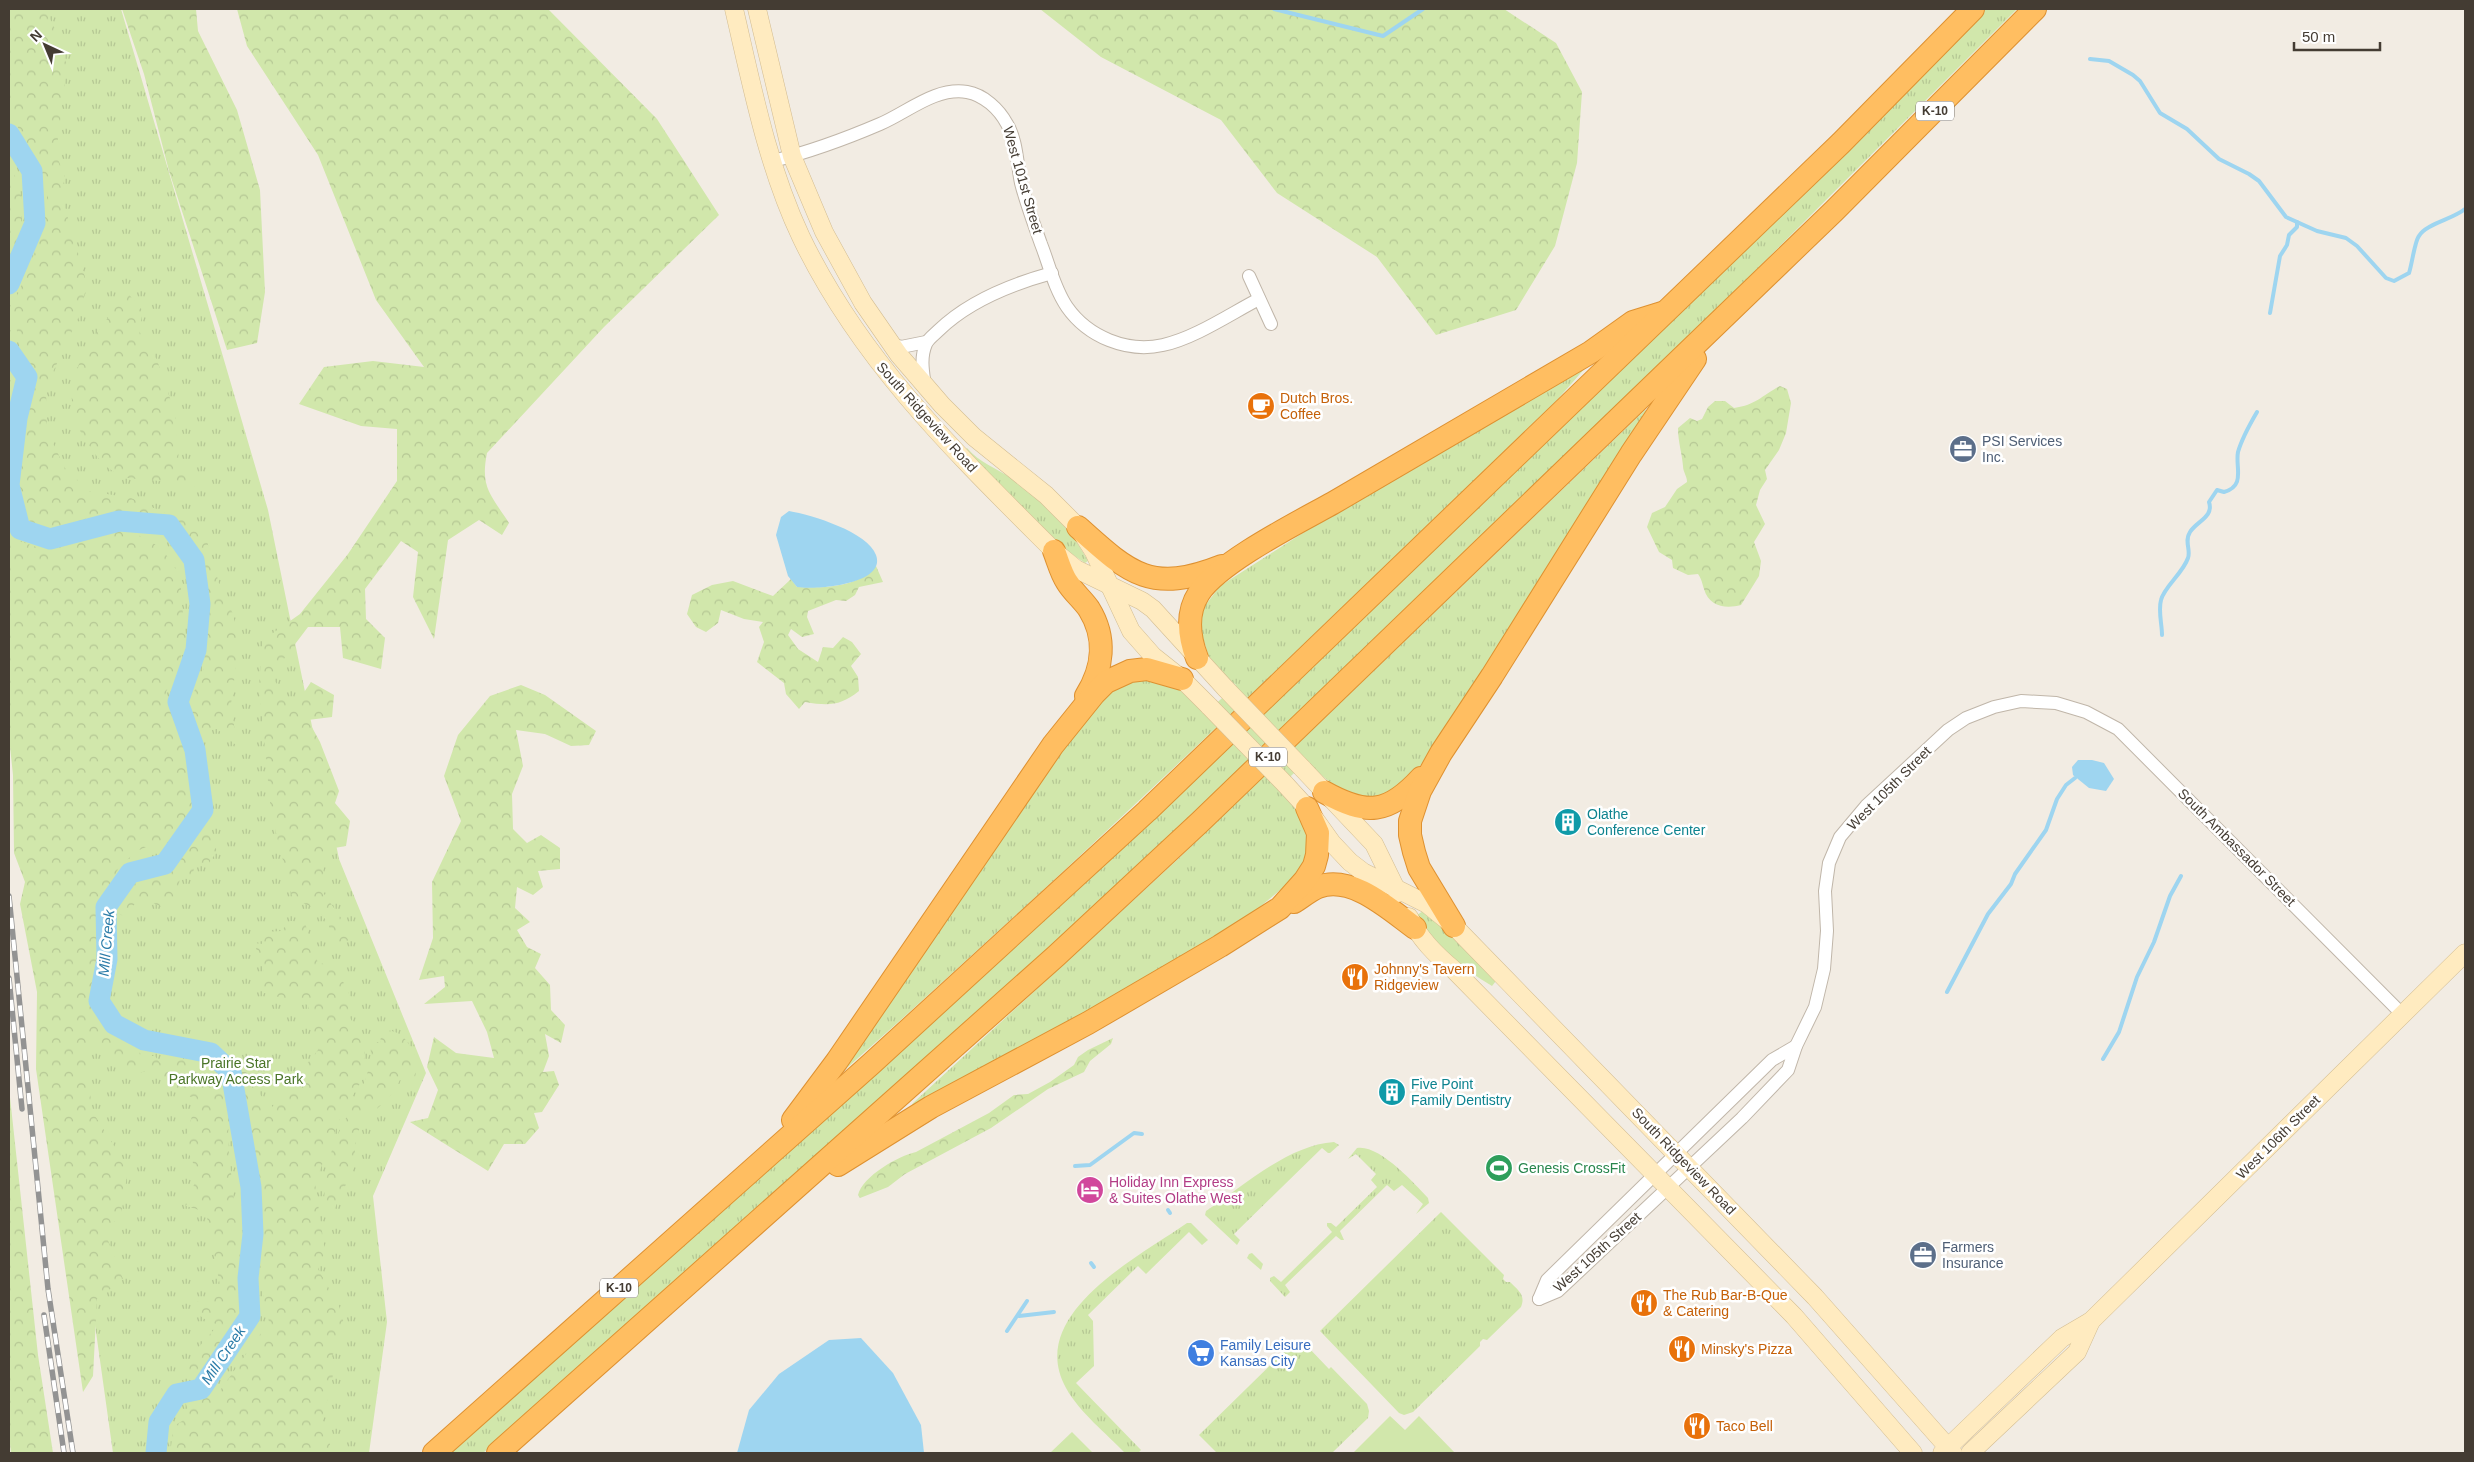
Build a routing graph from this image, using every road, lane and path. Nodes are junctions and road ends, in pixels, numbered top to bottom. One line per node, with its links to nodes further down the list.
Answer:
1 (734, 9): 6 (main road, South Ridgeview Road)
2 (757, 9): 5 (main road, South Ridgeview Road)
3 (1973, 9): 10 (highway, K-10)
4 (2035, 9): 12 (highway, K-10)
5 (792, 156): 6 (street, West 101st Street); 7 (street, West 101st Street); 14 (main road, South Ridgeview Road)
6 (773, 161): 15 (main road, South Ridgeview Road)
7 (1052, 273): 9 (street, West 101st Street); 13 (street)
8 (1249, 276): 9 (street)
9 (1259, 299): 11 (street)
10 (1668, 311): 20 (highway); 37 (highway, K-10)
11 (1271, 324)
12 (1717, 324): 26 (highway); 40 (highway, K-10)
13 (926, 342): 14 (street); 17 (street)
14 (892, 344): 16 (main road, South Ridgeview Road)
15 (882, 368): 16 (main road); 19 (main road, South Ridgeview Road)
16 (910, 368): 17 (main road, South Ridgeview Road)
17 (925, 386): 18 (main road, South Ridgeview Road)
18 (1078, 527): 20 (highway); 21 (main road, South Ridgeview Road)
19 (1054, 550): 21 (main road, South Ridgeview Road); 25 (highway)
20 (1245, 554): 22 (highway)
21 (1109, 585): 22 (main road, South Ridgeview Road); 23 (main road, South Ridgeview Road)
22 (1197, 658): 27 (main road, South Ridgeview Road, bridge)
23 (1182, 679): 25 (highway); 28 (main road, South Ridgeview Road, bridge)
24 (2056, 703): 34 (street, South Ambassador Street); 35 (street, West 105th Street)
25 (1053, 745): 37 (highway)
26 (1441, 753): 27 (highway); 31 (highway)
27 (1324, 792): 29 (main road, South Ridgeview Road)
28 (1307, 808): 29 (main road, South Ridgeview Road); 30 (highway)
29 (1397, 890): 31 (main road, South Ridgeview Road); 32 (main road, South Ridgeview Road)
30 (1280, 908): 32 (highway); 40 (highway)
31 (1454, 926): 36 (main road, South Ridgeview Road)
32 (1415, 928): 39 (main road, South Ridgeview Road)
33 (2465, 953): 34 (main road, West 106th Street)
34 (2402, 1014): 42 (main road, West 106th Street)
35 (1796, 1046): 36 (street, West 105th Street); 38 (street, West 105th Street)
36 (1676, 1153): 38 (main road, South Ridgeview Road); 39 (street, West 105th Street)
37 (760, 1163): 44 (highway, K-10)
38 (1690, 1167): 41 (street, West 105th Street); 43 (main road, South Ridgeview Road)
39 (1654, 1175): 41 (main road, South Ridgeview Road); 41 (street, West 105th Street)
40 (807, 1179): 45 (highway, K-10)
41 (1667, 1189): 46 (main road, South Ridgeview Road)
42 (2091, 1321): 43 (main road, West 106th Street); 47 (main road, West 106th Street)
43 (1948, 1451)
44 (434, 1453)
45 (498, 1453)
46 (1913, 1453)
47 (1970, 1453)

